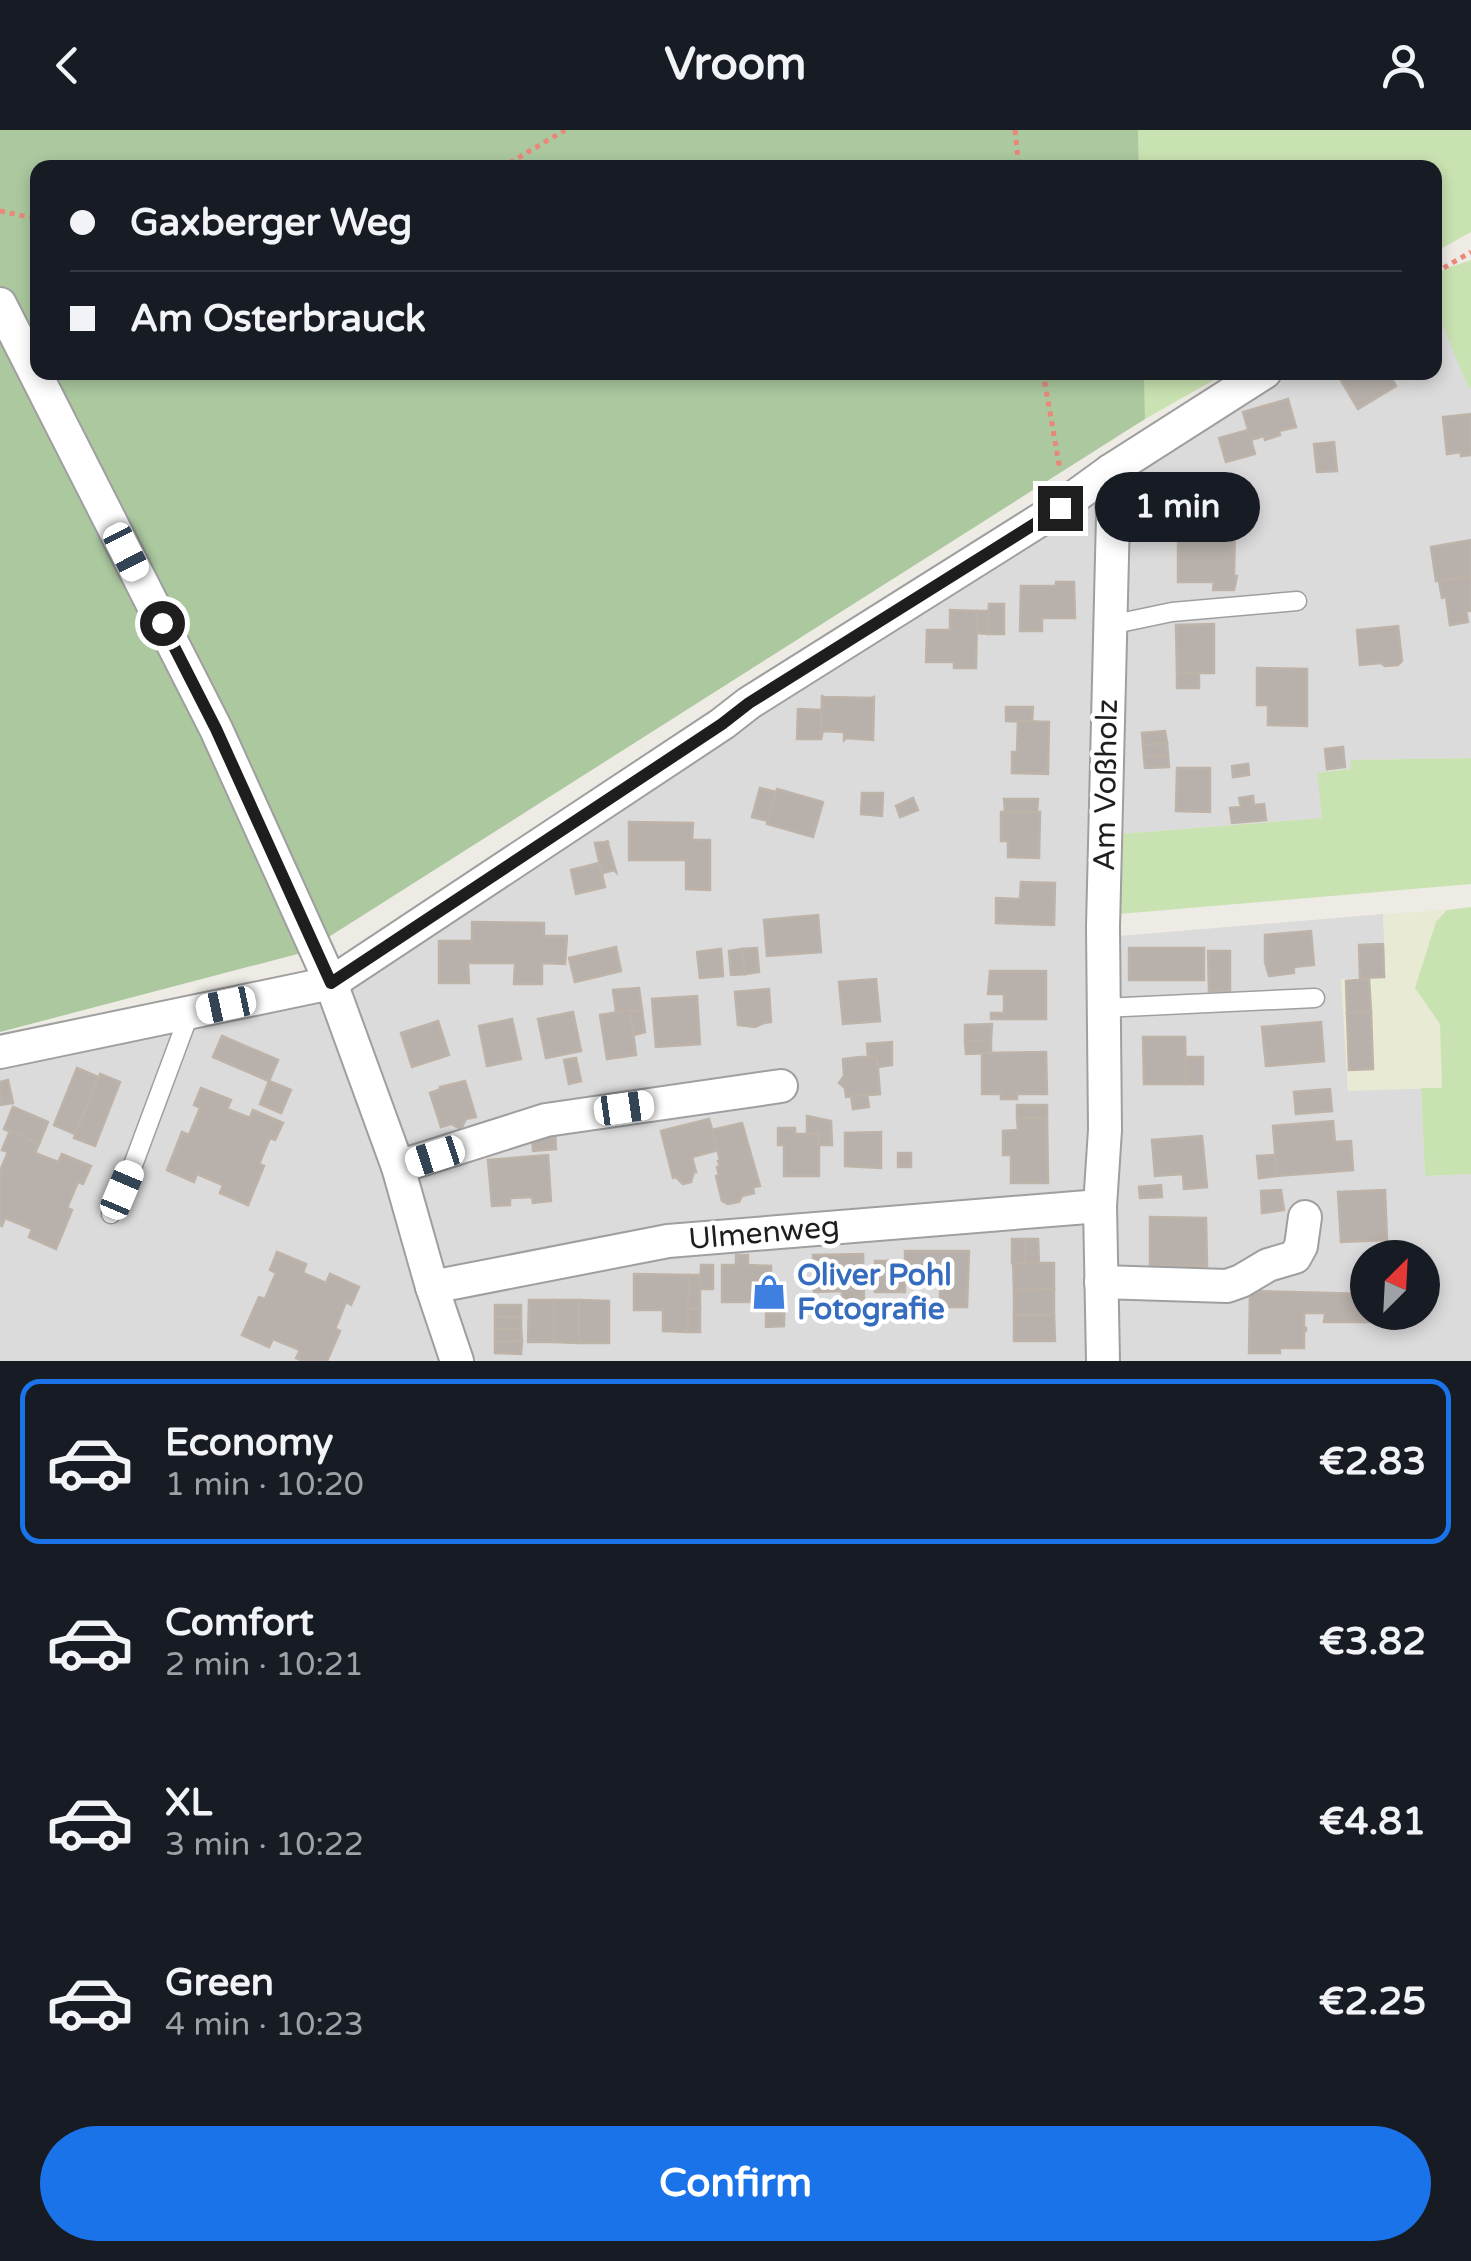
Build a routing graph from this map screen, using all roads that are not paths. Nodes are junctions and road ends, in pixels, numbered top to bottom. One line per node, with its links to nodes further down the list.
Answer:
1 (0, 304): 2 (street)
2 (30, 363)
3 (39, 380): 8 (street)
4 (1253, 380): 5 (street)
5 (1110, 472): 7 (street, Am Voßholz); 8 (street)
6 (1297, 600): 7 (lane)
7 (1110, 626): 10 (street, Am Voßholz)
8 (331, 983): 11 (street); 14 (street)
9 (1315, 998): 10 (lane)
10 (1103, 1008): 15 (street, Am Voßholz)
11 (190, 1012): 12 (street); 16 (lane)
12 (0, 1052)
13 (781, 1086): 14 (street)
14 (398, 1167): 19 (street)
15 (1100, 1206): 18 (street, Am Voßholz); 19 (street, Ulmenweg)
16 (111, 1214)
17 (1304, 1218): 18 (street)
18 (1102, 1282): 21 (street, Am Voßholz)
19 (432, 1287): 20 (street)
20 (457, 1361)
21 (1102, 1361)

